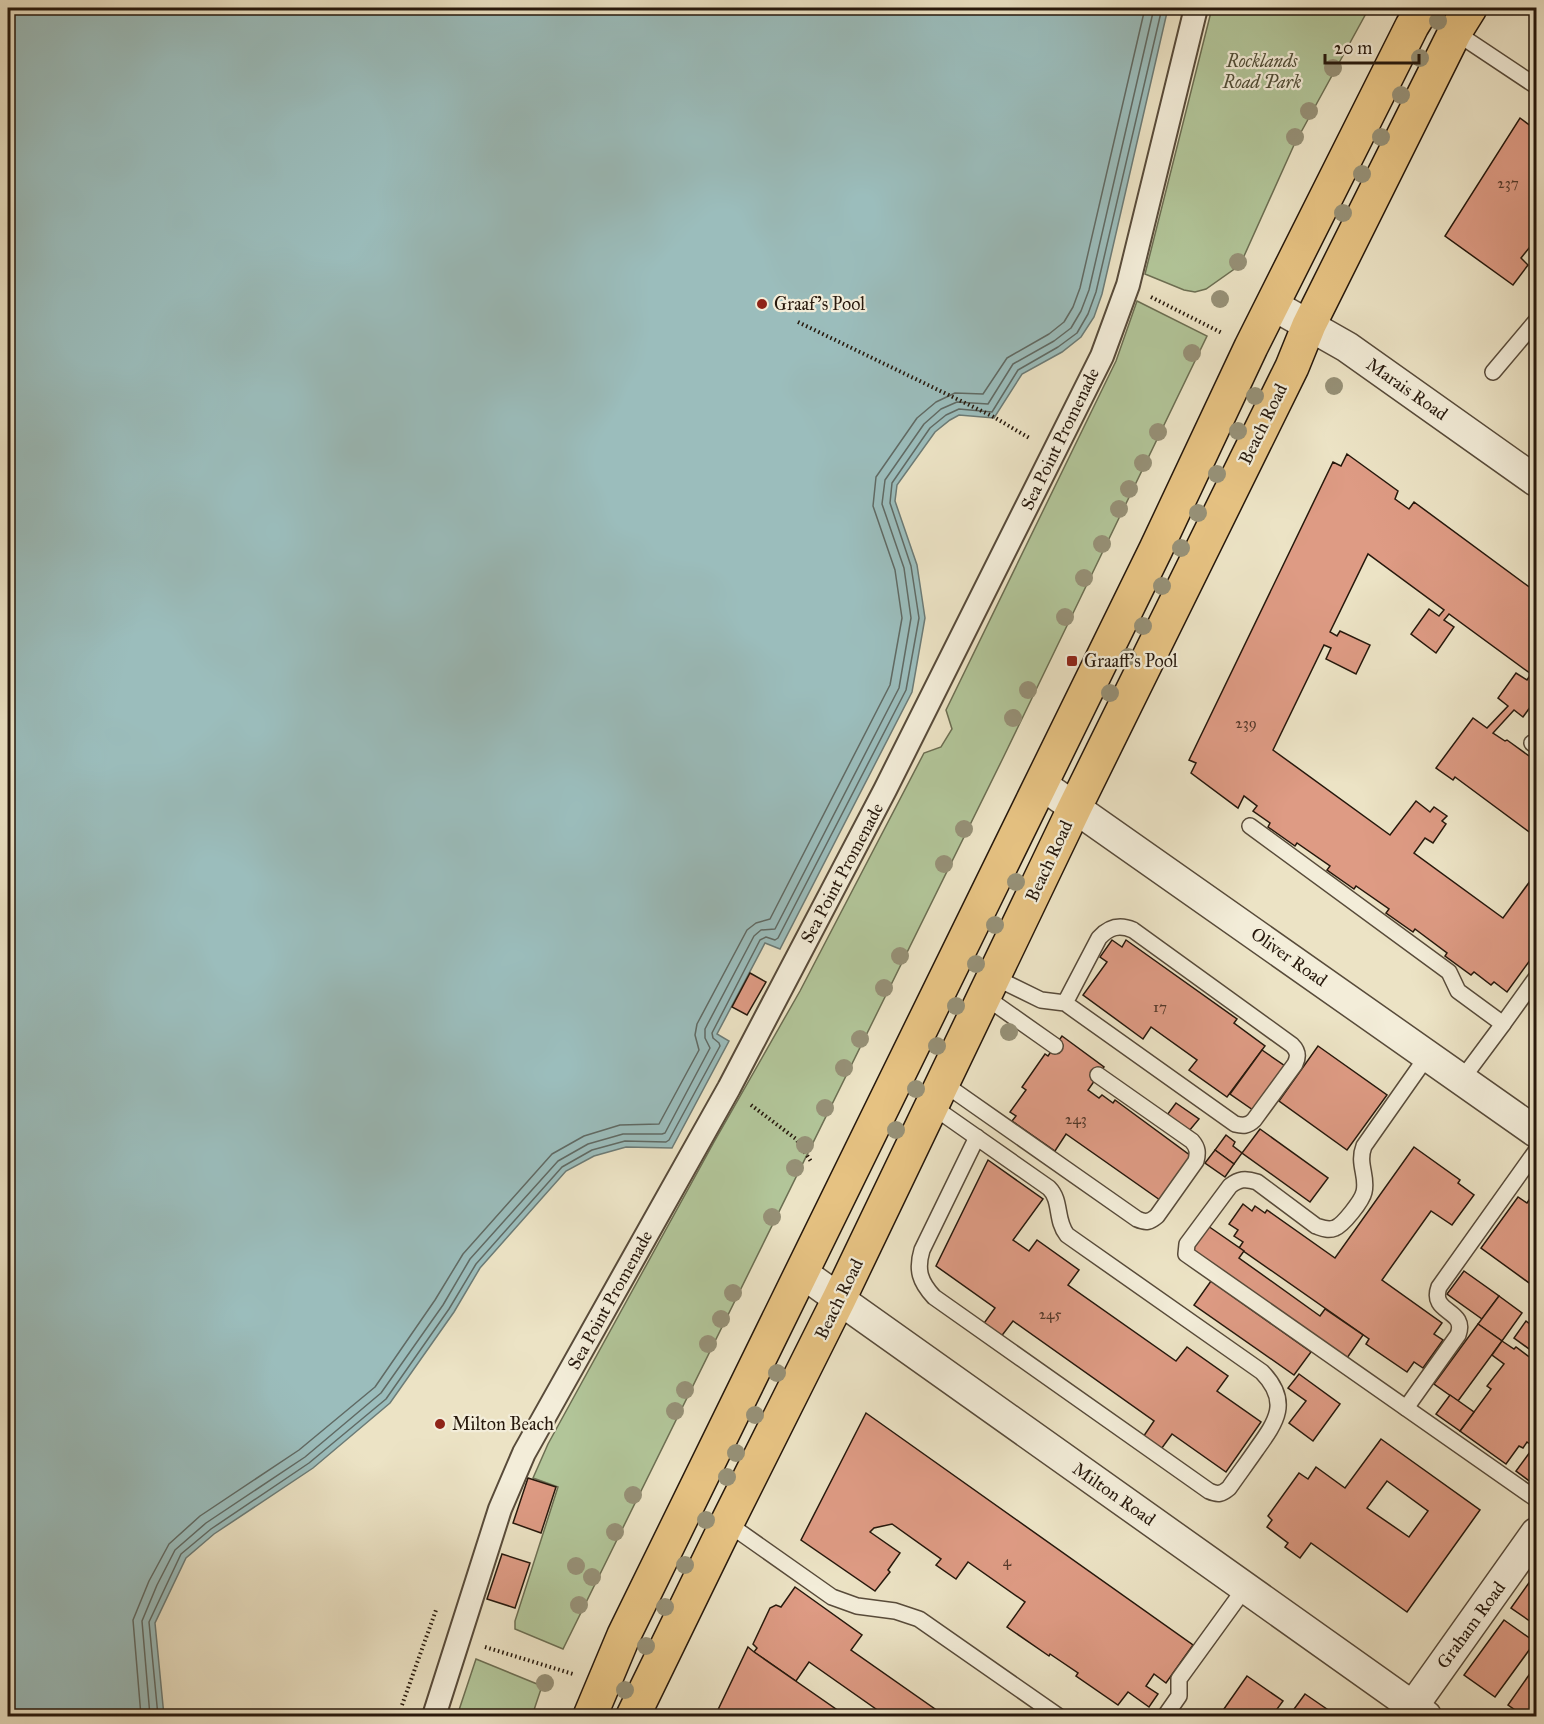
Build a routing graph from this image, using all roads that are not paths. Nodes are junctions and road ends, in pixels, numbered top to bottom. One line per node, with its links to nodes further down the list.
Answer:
1 (1196, 8): 33 (street, Sea Point Promenade)
2 (1424, 8): 5 (main road)
3 (1462, 20): 4 (lane); 7 (main road, Beach Road)
4 (1536, 86)
5 (1273, 305): 7 (street, Marais Road); 10 (main road)
6 (1536, 321): 8 (lane)
7 (1309, 325): 9 (street, Marais Road); 11 (main road, Beach Road)
8 (1493, 372)
9 (1536, 481)
10 (1041, 784): 11 (street, Oliver Road); 25 (main road)
11 (1075, 807): 14 (main road, Beach Road); 18 (street, Oliver Road)
12 (1250, 826): 16 (lane)
13 (1536, 978): 16 (lane)
14 (989, 987): 15 (lane); 17 (lane); 21 (main road, Beach Road)
15 (1065, 1003): 15 (lane)
16 (1503, 1024): 20 (lane)
17 (1055, 1046)
18 (1428, 1055): 20 (street, Oliver Road); 27 (lane)
19 (1098, 1075): 21 (lane)
20 (1462, 1079): 22 (street, Oliver Road)
21 (937, 1095): 23 (lane); 26 (main road, Beach Road)
22 (1536, 1132)
23 (977, 1137): 23 (lane)
24 (1536, 1151): 27 (lane)
25 (801, 1272): 26 (street, Milton Road); 34 (main road)
26 (839, 1299): 29 (main road, Beach Road); 31 (street, Milton Road)
27 (1406, 1408): 28 (lane)
28 (1536, 1499)
29 (727, 1523): 35 (main road, Beach Road); 36 (lane)
30 (1536, 1533): 32 (street, Graham Road)
31 (1245, 1588): 32 (street, Milton Road); 37 (lane)
32 (1415, 1713)
33 (434, 1716)
34 (590, 1716)
35 (633, 1716)
36 (1058, 1716)
37 (1165, 1716)

